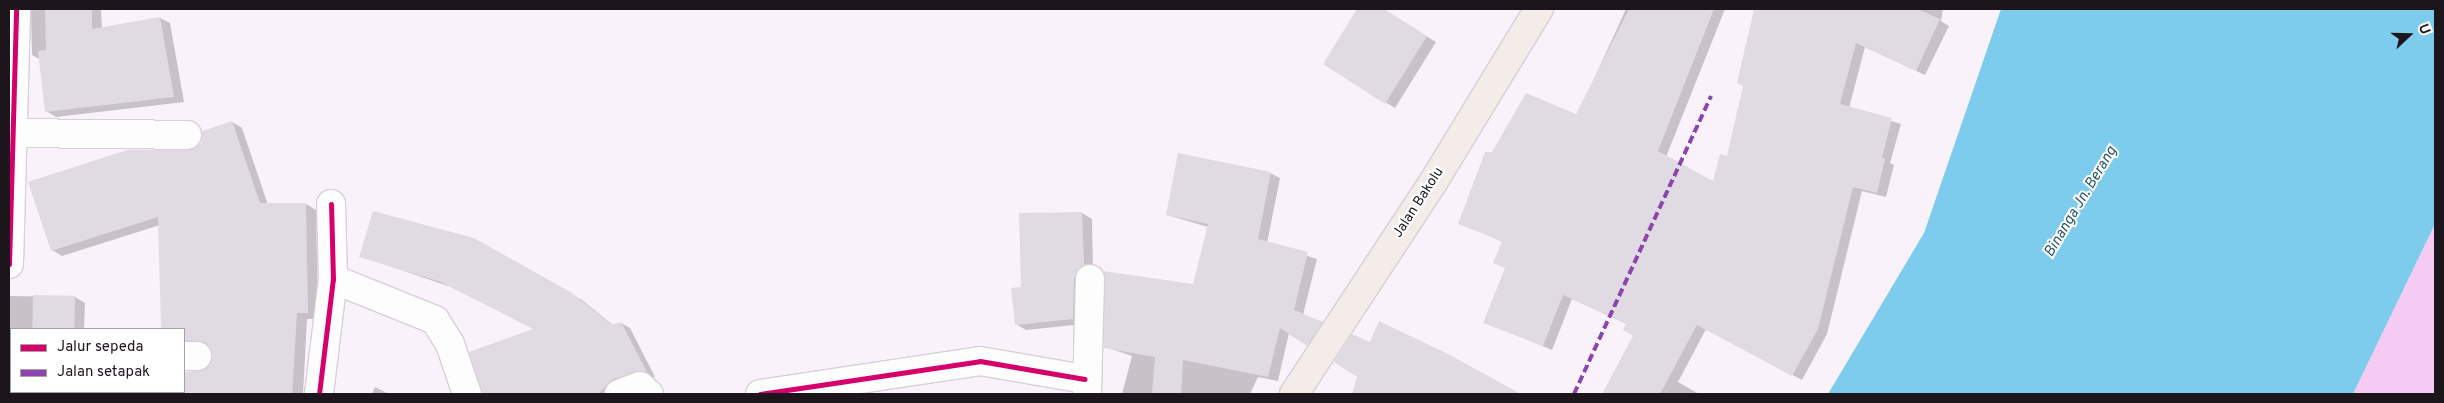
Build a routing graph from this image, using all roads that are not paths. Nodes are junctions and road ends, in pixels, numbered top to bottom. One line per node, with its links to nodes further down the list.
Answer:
1 (16, 9): 3 (street)
2 (1539, 9): 15 (main road, Jalan Bakolu)
3 (10, 133): 4 (street); 6 (street)
4 (188, 135)
5 (331, 204): 7 (street)
6 (9, 264)
7 (333, 279): 10 (street); 11 (street)
8 (1090, 279): 9 (street)
9 (1086, 386): 14 (street)
10 (319, 394)
11 (467, 394)
12 (619, 394): 13 (street)
13 (649, 394)
14 (760, 394)
15 (1294, 394)

